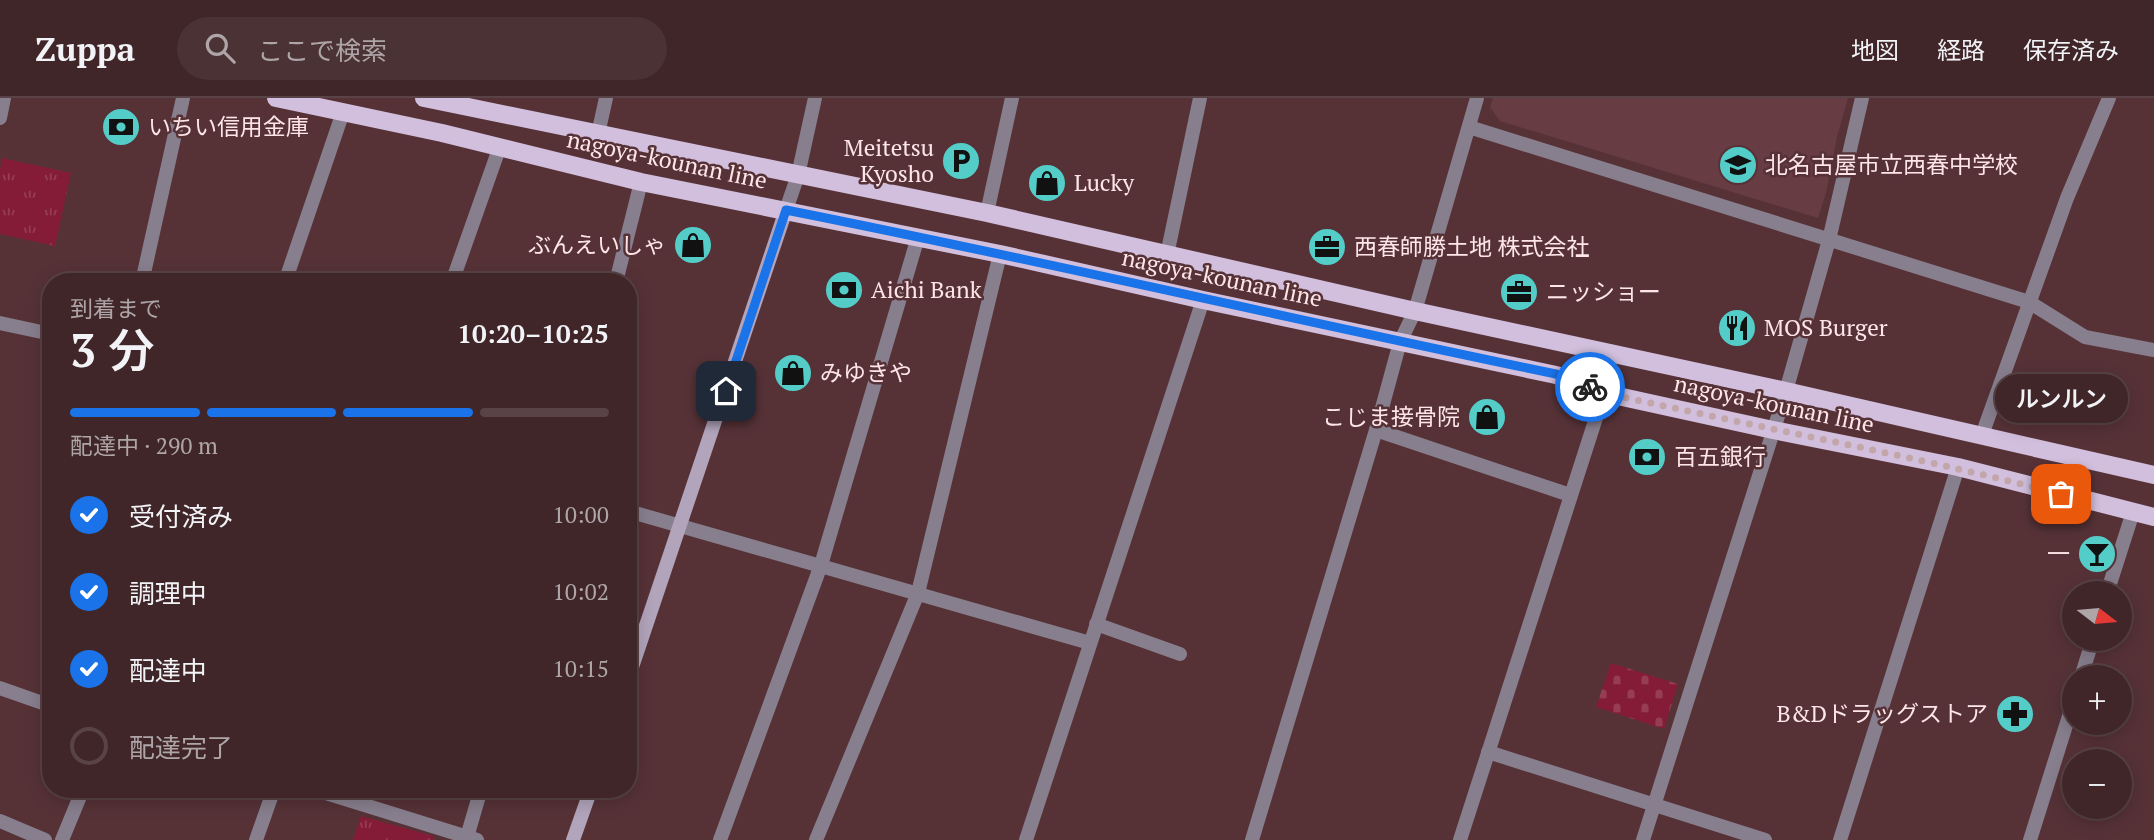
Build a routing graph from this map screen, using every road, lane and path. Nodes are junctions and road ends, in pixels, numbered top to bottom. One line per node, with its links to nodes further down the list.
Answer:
1 (4, 98): 13 (street)
2 (183, 98): 25 (street)
3 (276, 98): 12 (main road, nagoya-kounan line)
4 (424, 98): 15 (main road, nagoya-kounan line)
5 (606, 98): 15 (street)
6 (815, 98): 17 (street)
7 (1012, 98): 20 (street)
8 (1200, 98): 24 (street)
9 (1477, 98): 14 (street)
10 (1862, 98): 22 (street)
11 (2109, 98): 30 (street)
12 (343, 112): 16 (main road, nagoya-kounan line); 26 (street)
13 (0, 118)
14 (1469, 127): 22 (street); 31 (street)
15 (598, 134): 17 (main road, nagoya-kounan line)
16 (499, 149): 18 (main road, nagoya-kounan line); 27 (street)
17 (799, 174): 19 (street); 20 (main road, nagoya-kounan line)
18 (641, 182): 19 (main road, nagoya-kounan line); 28 (street)
19 (786, 210): 21 (main road, nagoya-kounan line); 47 (main road)
20 (987, 213): 24 (main road, nagoya-kounan line)
21 (918, 237): 23 (main road, nagoya-kounan line); 48 (street)
22 (1829, 240): 30 (street); 36 (street)
23 (1000, 254): 29 (main road, nagoya-kounan line); 50 (street)
24 (1167, 256): 31 (main road, nagoya-kounan line)
25 (144, 273)
26 (288, 273)
27 (455, 273)
28 (618, 273)
29 (1203, 300): 34 (main road, nagoya-kounan line); 51 (street)
30 (2029, 302): 35 (street); 40 (street)
31 (1415, 311): 34 (street); 36 (main road, nagoya-kounan line)
32 (0, 323): 33 (street)
33 (42, 332)
34 (1400, 342): 37 (main road, nagoya-kounan line); 38 (street)
35 (2154, 350)
36 (1786, 391): 39 (street); 40 (main road, nagoya-kounan line)
37 (1605, 393): 39 (main road, nagoya-kounan line); 43 (street)
38 (1376, 430): 43 (street); 75 (street)
39 (1773, 430): 41 (main road, nagoya-kounan line); 64 (street)
40 (1982, 435): 42 (main road, nagoya-kounan line)
41 (1958, 467): 44 (main road, nagoya-kounan line); 79 (street)
42 (2154, 475)
43 (1570, 495): 58 (street)
44 (2133, 512): 46 (main road, nagoya-kounan line); 49 (street)
45 (637, 514): 47 (street)
46 (2154, 517)
47 (681, 527): 48 (street); 53 (main road)
48 (821, 565): 50 (street); 72 (street)
49 (2111, 581)
50 (918, 593): 52 (street); 73 (street)
51 (1096, 624): 52 (street); 54 (street)
52 (1090, 643): 74 (street)
53 (637, 653)
54 (1180, 653)
55 (0, 688): 56 (street)
56 (42, 703)
57 (2064, 735): 67 (street)
58 (1488, 751): 64 (street); 76 (street)
59 (79, 798): 69 (street)
60 (271, 798): 70 (street)
61 (341, 798): 66 (street)
62 (478, 798): 66 (street)
63 (588, 798): 71 (main road)
64 (1655, 803): 77 (street); 78 (street)
65 (0, 821): 68 (street)
66 (466, 838)
67 (2035, 839)
68 (45, 840)
69 (62, 840)
70 (256, 840)
71 (573, 840)
72 (720, 840)
73 (816, 840)
74 (1026, 840)
75 (1252, 840)
76 (1460, 840)
77 (1643, 840)
78 (1765, 840)
79 (1840, 840)

